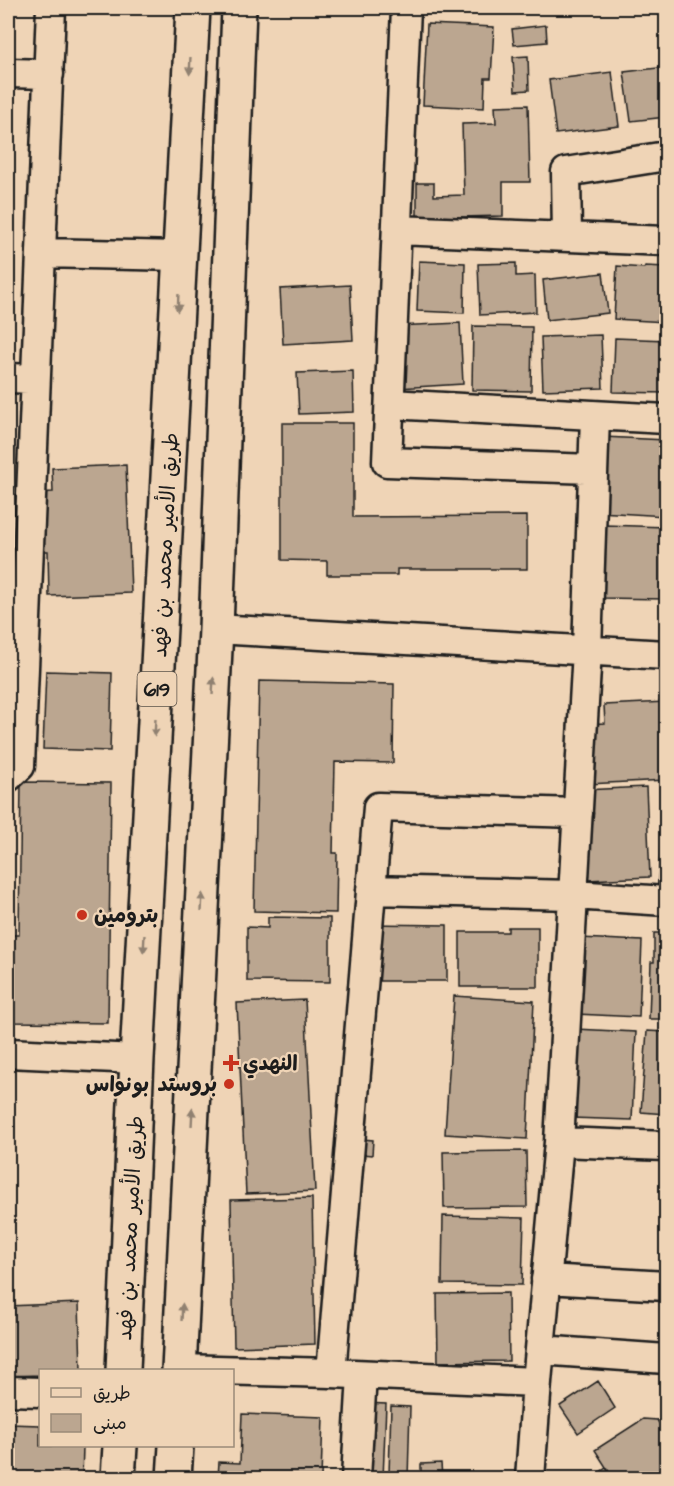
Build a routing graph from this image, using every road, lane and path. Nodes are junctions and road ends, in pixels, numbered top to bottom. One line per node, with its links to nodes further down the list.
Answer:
1 (51, 8): 6 (street)
2 (193, 8): 12 (highway, طريق الأمير محمد بن فهد / 619, one-way to 12)
3 (239, 8): 20 (highway)
4 (406, 8): 8 (street)
5 (8, 73): 6 (street)
6 (49, 74): 11 (street)
7 (666, 156): 9 (street)
8 (397, 230): 9 (street); 15 (street)
9 (567, 237): 10 (street)
10 (666, 241)
11 (41, 253): 12 (street); 14 (street)
12 (180, 256): 29 (highway, طريق الأمير محمد بن فهد / 619, one-way to 29)
13 (8, 378): 14 (street)
14 (36, 379): 19 (street)
15 (390, 404): 16 (street); 18 (street)
16 (595, 416): 17 (street); 18 (street)
17 (666, 419)
18 (593, 469): 21 (street)
19 (17, 593): 23 (street)
20 (216, 629): 21 (street); 37 (highway, one-way to 20)
21 (587, 650): 22 (street); 24 (street)
22 (666, 655)
23 (8, 777)
24 (578, 813): 25 (street); 26 (street)
25 (371, 890): 26 (street); 39 (street)
26 (573, 895): 27 (street); 30 (street)
27 (666, 901)
28 (8, 1053): 29 (street)
29 (137, 1059): 36 (highway, طريق الأمير محمد بن فهد / 619)
30 (559, 1142): 31 (street); 32 (street)
31 (666, 1146)
32 (546, 1279): 33 (street); 34 (street)
33 (666, 1286)
34 (540, 1350): 35 (street); 41 (street)
35 (666, 1359)
36 (123, 1369)
37 (179, 1369)
38 (234, 1371): 39 (street)
39 (331, 1373): 40 (street)
40 (362, 1375): 41 (street); 48 (street)
41 (537, 1382): 49 (street)
42 (8, 1391): 43 (street)
43 (39, 1392)
44 (120, 1447): 46 (highway)
45 (176, 1447): 47 (highway)
46 (118, 1479)
47 (174, 1479)
48 (356, 1479)
49 (530, 1479)

